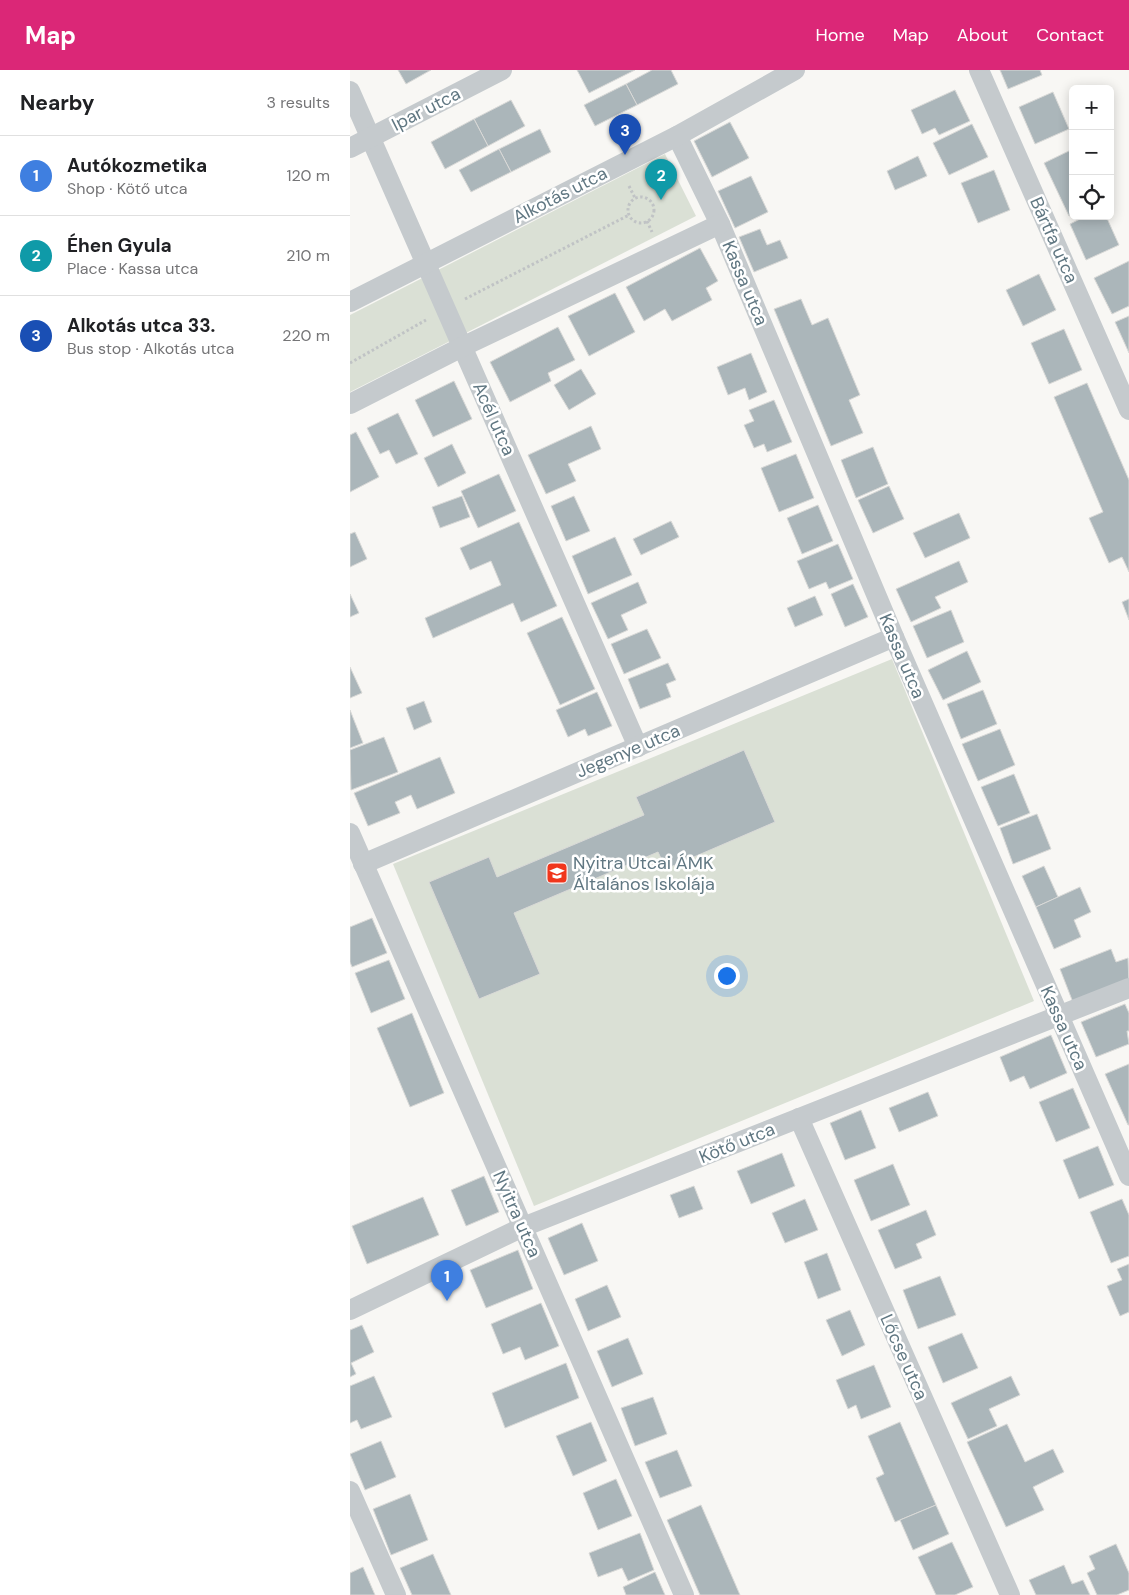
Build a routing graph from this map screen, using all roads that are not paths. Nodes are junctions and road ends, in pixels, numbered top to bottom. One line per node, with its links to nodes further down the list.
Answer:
1 (502, 70): 6 (street, Ipar utca)
2 (795, 70): 5 (street, Alkotás utca)
3 (979, 70): 13 (street, Bártfa utca)
4 (350, 91): 6 (street, Acél utca)
5 (677, 136): 8 (street, Kassa utca); 9 (street, Alkotás utca)
6 (370, 138): 7 (street, Ipar utca); 9 (street, Acél utca)
7 (350, 148)
8 (720, 224): 11 (street); 14 (street, Kassa utca)
9 (426, 263): 10 (street, Alkotás utca); 11 (street, Acél utca)
10 (350, 302)
11 (462, 347): 12 (street); 15 (street, Acél utca)
12 (350, 404)
13 (1129, 410)
14 (894, 637): 15 (street, Jegenye utca); 19 (street, Kassa utca)
15 (638, 746): 17 (street, Jegenye utca)
16 (350, 834): 17 (street, Nyitra utca)
17 (363, 864): 22 (street, Nyitra utca)
18 (1129, 988): 19 (street, Kötő utca)
19 (1058, 1016): 20 (street, Kötő utca); 21 (street, Kassa utca)
20 (799, 1118): 22 (street, Kötő utca); 27 (street, Lőcse utca)
21 (1129, 1176)
22 (523, 1227): 23 (street, Kötő utca); 26 (street, Nyitra utca)
23 (350, 1310)
24 (350, 1491): 25 (street)
25 (396, 1595)
26 (684, 1595)
27 (1010, 1595)

